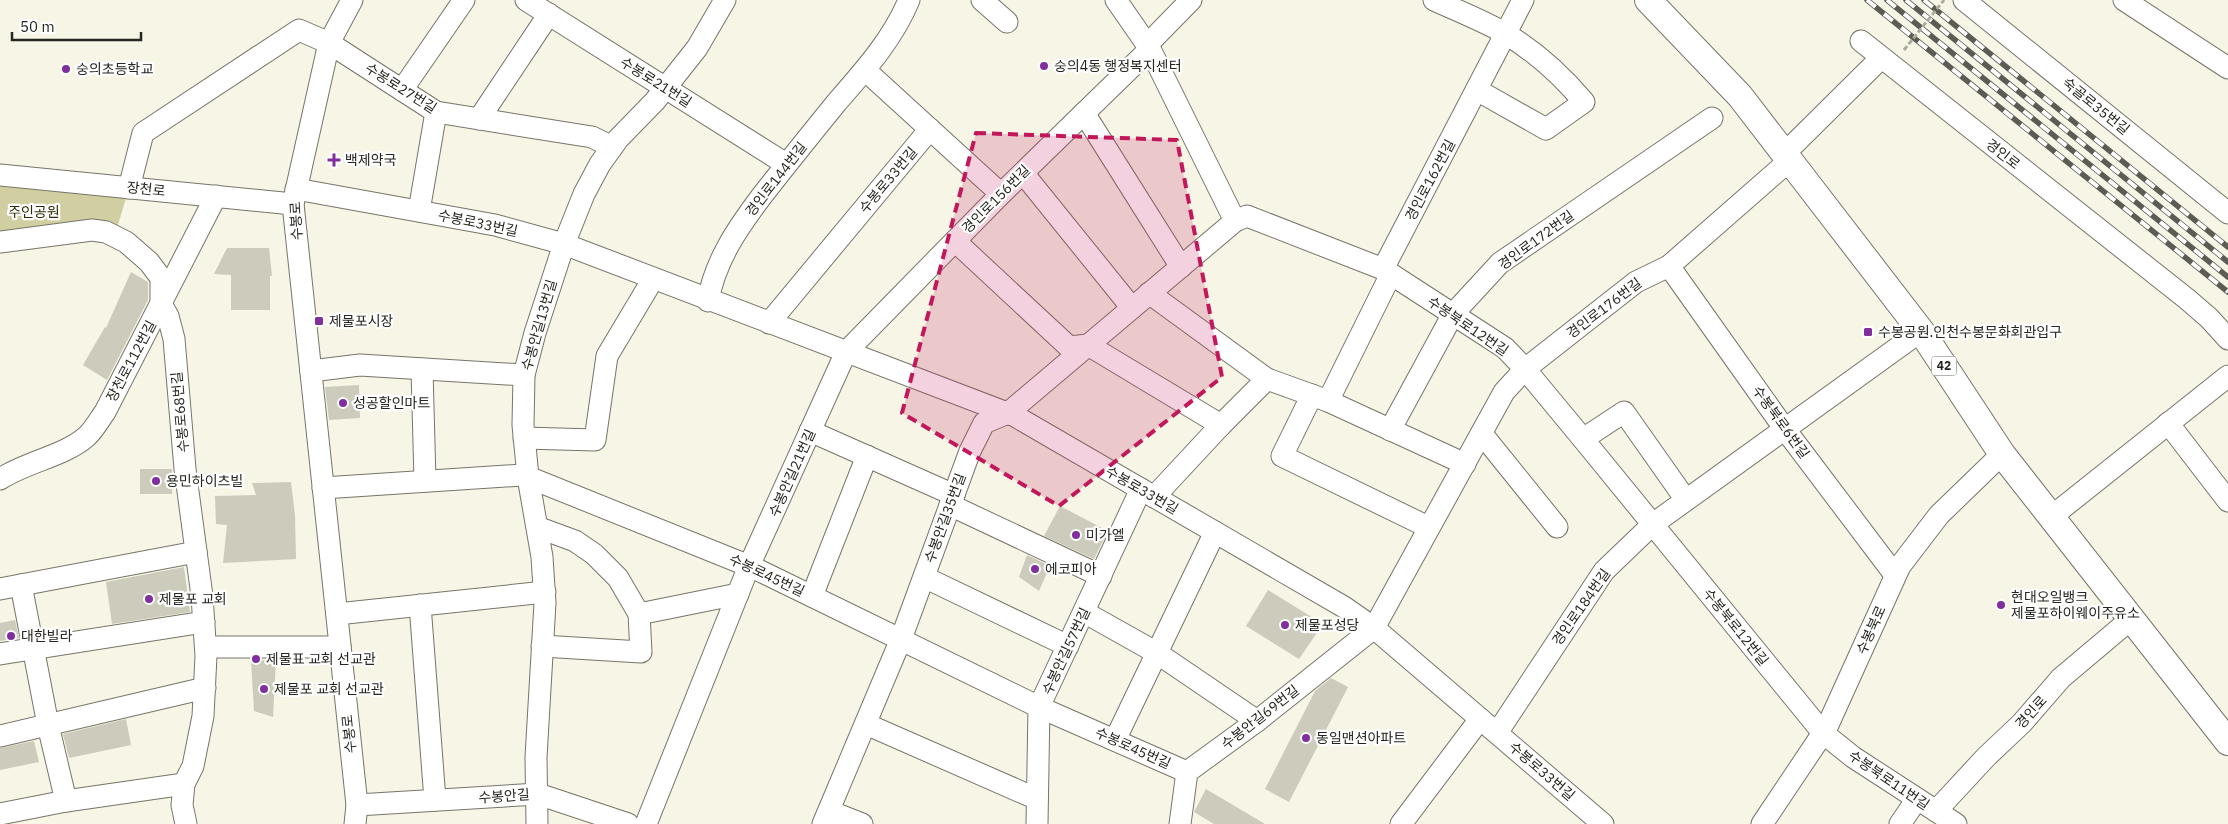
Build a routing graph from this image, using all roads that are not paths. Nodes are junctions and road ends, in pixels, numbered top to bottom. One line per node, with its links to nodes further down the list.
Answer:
1 (352, 0): 18 (street, 수봉로)
2 (464, 0): 24 (street)
3 (526, 0): 14 (street, 수봉로21번길)
4 (725, 0): 23 (street, 수봉안길13번길)
5 (909, 0): 22 (street, 경인로144번길)
6 (982, 0): 15 (street)
7 (1116, 0): 19 (street)
8 (1191, 0): 19 (street, 경인로156번길)
9 (1434, 0): 16 (street)
10 (1523, 0): 16 (street, 경인로162번길)
11 (1648, 0): 32 (main road, 42)
12 (1964, 0): 41 (street, 숙골로35번길)
13 (2124, 0): 21 (street)
14 (549, 14): 23 (street, 수봉로21번길); 29 (street)
15 (1007, 22)
16 (1506, 34): 25 (street, 경인로162번길); 25 (street)
17 (1861, 41): 20 (street, 경인로)
18 (329, 43): 24 (street, 수봉로27번길); 36 (street); 39 (street, 수봉로)
19 (1148, 47): 27 (street, 경인로156번길); 42 (street)
20 (1882, 58): 32 (street); 57 (street, 경인로)
21 (2228, 68)
22 (865, 70): 30 (street); 33 (street, 경인로144번길)
23 (665, 88): 31 (street, 수봉안길13번길); 33 (street, 수봉로21번길)
24 (402, 90): 26 (street, 수봉로27번길)
25 (1477, 90): 48 (street, 경인로162번길)
26 (436, 112): 29 (street, 수봉로27번길); 40 (street)
27 (1084, 113): 34 (street, 경인로156번길); 47 (street)
28 (1712, 118): 54 (street, 경인로172번길)
29 (479, 119): 31 (street, 수봉로27번길)
30 (930, 129): 37 (street); 55 (street, 수봉로33번길)
31 (612, 147): 45 (street, 수봉안길13번길)
32 (1787, 157): 46 (street, 경인로176번길); 56 (main road, 42)
33 (786, 164): 51 (street, 경인로144번길)
34 (1023, 173): 37 (street, 경인로156번길); 53 (street)
35 (0, 175): 36 (street, 장천로)
36 (129, 188): 38 (street, 장천로)
37 (1000, 194): 43 (street, 경인로156번길)
38 (216, 196): 39 (street, 장천로); 52 (street, 장천로112번길)
39 (295, 196): 40 (street, 수봉로33번길); 62 (street, 수봉로)
40 (419, 211): 45 (street, 수봉로33번길)
41 (2228, 212)
42 (1235, 221): 47 (street, 수봉안길35번길); 48 (street, 수봉북로12번길)
43 (955, 241): 58 (street); 59 (street, 경인로156번길)
44 (0, 242): 52 (street)
45 (564, 244): 49 (street, 수봉로33번길); 63 (street, 수봉안길13번길)
46 (1669, 266): 60 (street, 경인로176번길); 70 (street, 수봉북로6번길)
47 (1181, 267): 50 (street, 수봉안길35번길)
48 (1387, 272): 54 (street, 수봉북로12번길); 66 (street, 경인로162번길)
49 (653, 279): 51 (street, 수봉로33번길); 74 (street)
50 (1149, 294): 53 (street, 수봉안길35번길); 65 (street)
51 (708, 301): 55 (street, 수봉로33번길)
52 (162, 304): 80 (street, 장천로112번길); 93 (street, 수봉로68번길)
53 (1132, 308): 58 (street, 수봉안길35번길)
54 (1453, 314): 60 (street, 수봉북로12번길); 71 (street, 경인로172번길)
55 (768, 323): 59 (street, 수봉로33번길)
56 (1920, 331): 70 (street, 경인로184번길); 76 (main road, 42)
57 (2228, 339)
58 (1088, 346): 67 (street, 수봉안길35번길); 69 (street)
59 (846, 352): 67 (street, 수봉로33번길); 72 (street, 수봉안길21번길)
60 (1525, 368): 73 (street, 경인로176번길); 75 (street, 수봉북로12번길)
61 (422, 369): 62 (street); 63 (street); 81 (street)
62 (311, 372): 82 (street, 수봉로)
63 (524, 375): 74 (street, 수봉안길13번길)
64 (2228, 376): 68 (street)
65 (1267, 379): 66 (street); 69 (street, 수봉안길57번길)
66 (1320, 398): 71 (street); 90 (street)
67 (1008, 413): 83 (street, 수봉로33번길); 84 (street, 수봉안길35번길)
68 (2168, 423): 86 (street); 87 (street)
69 (1221, 425): 83 (street, 수봉안길57번길)
70 (1784, 428): 85 (street, 경인로184번길); 95 (street, 수봉북로6번길)
71 (1390, 430): 78 (street)
72 (810, 431): 77 (street); 94 (street, 수봉안길21번길)
73 (1482, 434): 78 (street, 경인로176번길); 91 (street)
74 (524, 438): 79 (street, 수봉안길13번길)
75 (1583, 439): 85 (street); 88 (street, 수봉북로12번길)
76 (2002, 454): 87 (main road, 42); 95 (street, 수봉북로)
77 (867, 456): 84 (street); 102 (street)
78 (1465, 464): 90 (street, 경인로176번길)
79 (528, 477): 81 (street, 수봉로45번길); 89 (street, 수봉안길13번길); 94 (street, 수봉로45번길)
80 (0, 479)
81 (425, 481): 82 (street, 수봉로45번길)
82 (323, 488): 105 (street, 수봉로)
83 (1148, 493): 92 (street, 수봉로33번길); 96 (street, 수봉안길57번길)
84 (952, 500): 96 (street); 97 (street, 수봉안길35번길)
85 (1686, 500): 88 (street, 경인로184번길)
86 (2228, 501)
87 (2051, 517): 107 (main road, 42)
88 (1653, 524): 124 (street, 경인로184번길); 125 (street, 수봉북로12번길)
89 (537, 527): 100 (street, 수봉안길13번길); 106 (street)
90 (1428, 527): 109 (street, 경인로176번길)
91 (1557, 527)
92 (1215, 532): 109 (street, 수봉로33번길); 116 (street)
93 (196, 552): 98 (street); 108 (street, 수봉로68번길)
94 (749, 566): 101 (street, 수봉안길21번길); 102 (street, 수봉로45번길)
95 (1895, 575): 125 (street, 수봉북로)
96 (1101, 576): 104 (street, 수봉안길57번길)
97 (924, 577): 110 (street, 수봉안길35번길); 112 (street)
98 (21, 585): 99 (street); 115 (street)
99 (0, 589)
100 (545, 592): 103 (street); 111 (street, 수봉안길13번길)
101 (738, 594): 106 (street); 143 (street, 수봉안길21번길)
102 (812, 596): 110 (street, 수봉로45번길)
103 (420, 605): 105 (street); 134 (street)
104 (1084, 612): 112 (street, 수봉안길57번길); 116 (street)
105 (337, 614): 114 (street, 수봉로)
106 (639, 614): 111 (street)
107 (2131, 619): 128 (main road, 42); 136 (street, 경인로)
108 (204, 622): 113 (street, 수봉로68번길); 115 (street)
109 (1374, 628): 120 (street, 수봉로33번길); 121 (street, 수봉안길69번길)
110 (901, 639): 119 (street, 수봉로45번길); 122 (street, 수봉안길35번길)
111 (542, 646): 131 (street, 수봉안길13번길)
112 (1068, 646): 119 (street, 수봉안길57번길)
113 (206, 647): 114 (street); 118 (street, 수봉로68번길)
114 (340, 647): 138 (street, 수봉로)
115 (34, 648): 117 (street); 123 (street)
116 (1157, 653): 121 (street); 127 (street)
117 (0, 654)
118 (205, 688): 123 (street); 130 (street, 수봉로68번길)
119 (1039, 707): 127 (street, 수봉로45번길); 133 (street, 수봉안길57번길)
120 (1480, 719): 124 (street, 수봉로33번길); 147 (street)
121 (1257, 721): 129 (street, 수봉안길69번길)
122 (866, 724): 133 (street); 139 (street, 수봉안길35번길)
123 (48, 725): 126 (street); 135 (street)
124 (1497, 733): 148 (street, 수봉로33번길)
125 (1823, 733): 132 (street, 수봉북로11번길); 149 (street, 수봉북로)
126 (0, 736)
127 (1115, 740): 129 (street, 수봉로45번길)
128 (2228, 742)
129 (1187, 772): 146 (street)
130 (184, 784): 135 (street); 140 (street, 수봉로68번길)
131 (538, 794): 134 (street, 수봉안길); 141 (street, 수봉안길13번길); 142 (street, 수봉안길)
132 (1917, 798): 136 (street, 수봉북로11번길); 150 (street)
133 (1037, 799): 145 (street, 수봉안길57번길)
134 (435, 800): 138 (street, 수봉안길)
135 (66, 801): 137 (street)
136 (1936, 811): 151 (street, 수봉북로11번길)
137 (0, 814)
138 (356, 815)
139 (826, 817): 144 (street, 수봉안길35번길)
140 (186, 824)
141 (536, 824)
142 (628, 824)
143 (646, 824)
144 (862, 824)
145 (1036, 824)
146 (1180, 824)
147 (1401, 824)
148 (1603, 824)
149 (1762, 824)
150 (1900, 824)
151 (1956, 824)

